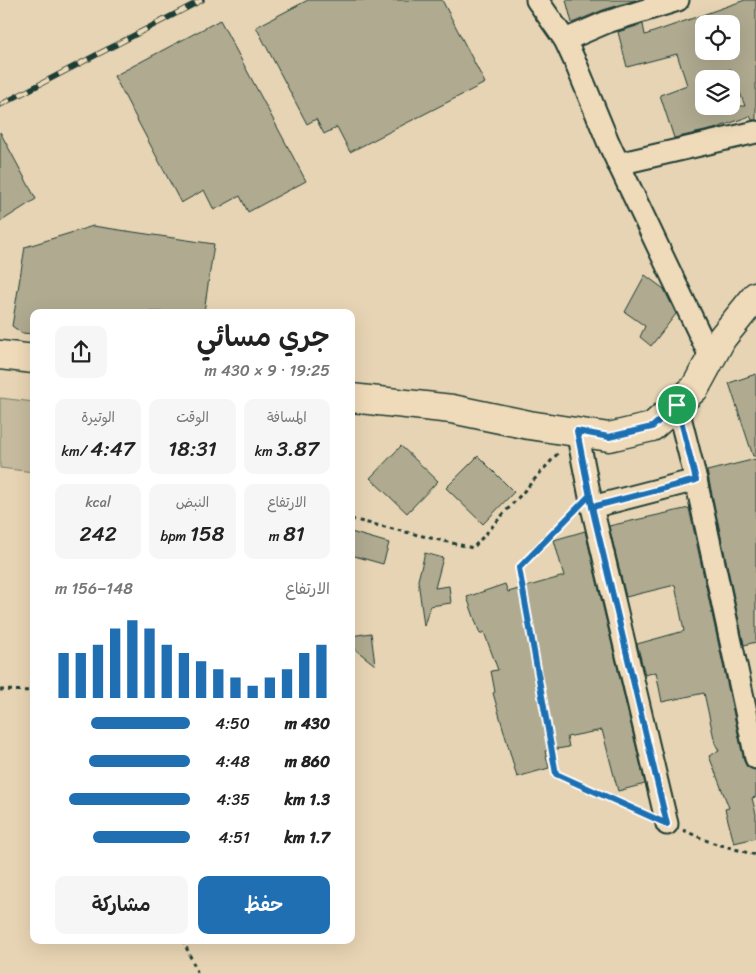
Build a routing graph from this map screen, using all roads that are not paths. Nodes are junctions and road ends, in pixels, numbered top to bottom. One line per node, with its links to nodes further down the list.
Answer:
1 (537, 0): 3 (street)
2 (678, 0): 3 (street)
3 (565, 40): 5 (street)
4 (756, 132): 5 (street)
5 (618, 164): 8 (street)
6 (756, 296): 8 (street)
7 (0, 355): 9 (street)
8 (711, 358): 11 (street)
9 (30, 359)
10 (355, 398): 12 (street)
11 (677, 405): 12 (street); 13 (street)
12 (577, 431): 14 (street)
13 (696, 480): 14 (street); 15 (street)
14 (591, 501): 16 (street)
15 (756, 758)
16 (667, 824)

